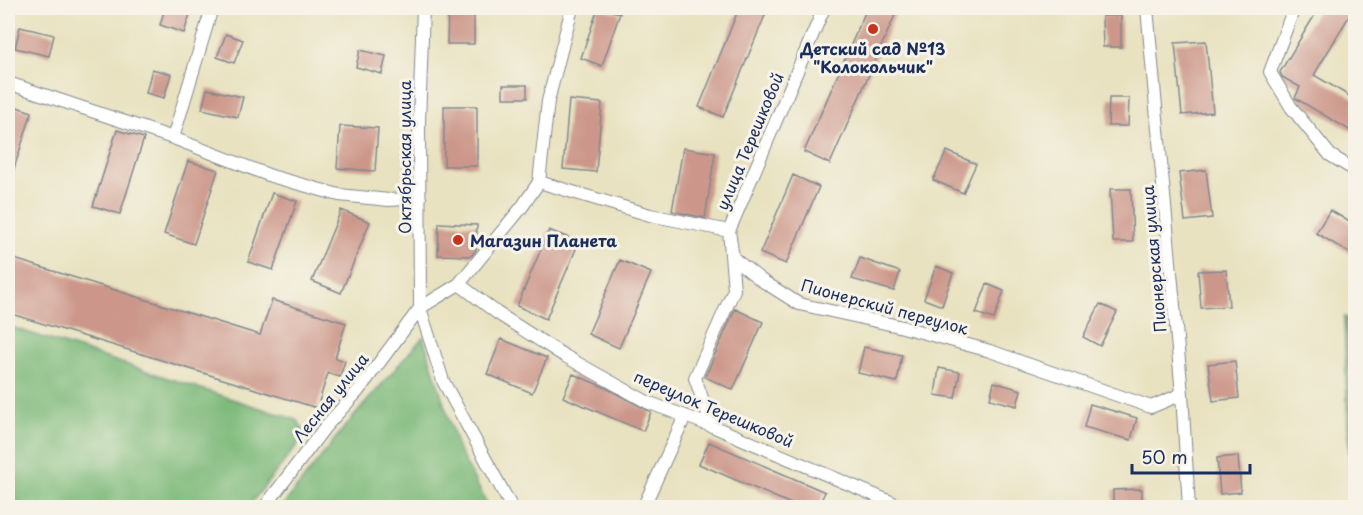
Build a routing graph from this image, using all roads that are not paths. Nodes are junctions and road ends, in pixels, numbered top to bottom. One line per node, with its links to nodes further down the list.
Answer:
1 (212, 8): 8 (street)
2 (423, 8): 11 (street, Октябрьская улица)
3 (572, 8): 10 (street)
4 (824, 8): 12 (street, улица Терешковой)
5 (1147, 8): 15 (street, Пионерская улица)
6 (1294, 8): 9 (street)
7 (8, 83): 8 (street)
8 (173, 138): 11 (street)
9 (1356, 171)
10 (539, 182): 12 (street); 13 (street)
11 (420, 198): 14 (street, Октябрьская улица)
12 (729, 231): 15 (street, Пионерский переулок); 17 (street, улица Терешковой)
13 (459, 284): 14 (street); 16 (street, переулок Терешковой)
14 (420, 308): 18 (street, Лесная улица); 19 (street, Октябрьская улица)
15 (1182, 394): 22 (street, Пионерская улица)
16 (685, 416): 17 (street, переулок Терешковой); 20 (street)
17 (712, 426): 21 (street, переулок Терешковой)
18 (264, 507)
19 (512, 507)
20 (643, 507)
21 (905, 507)
22 (1189, 507)

